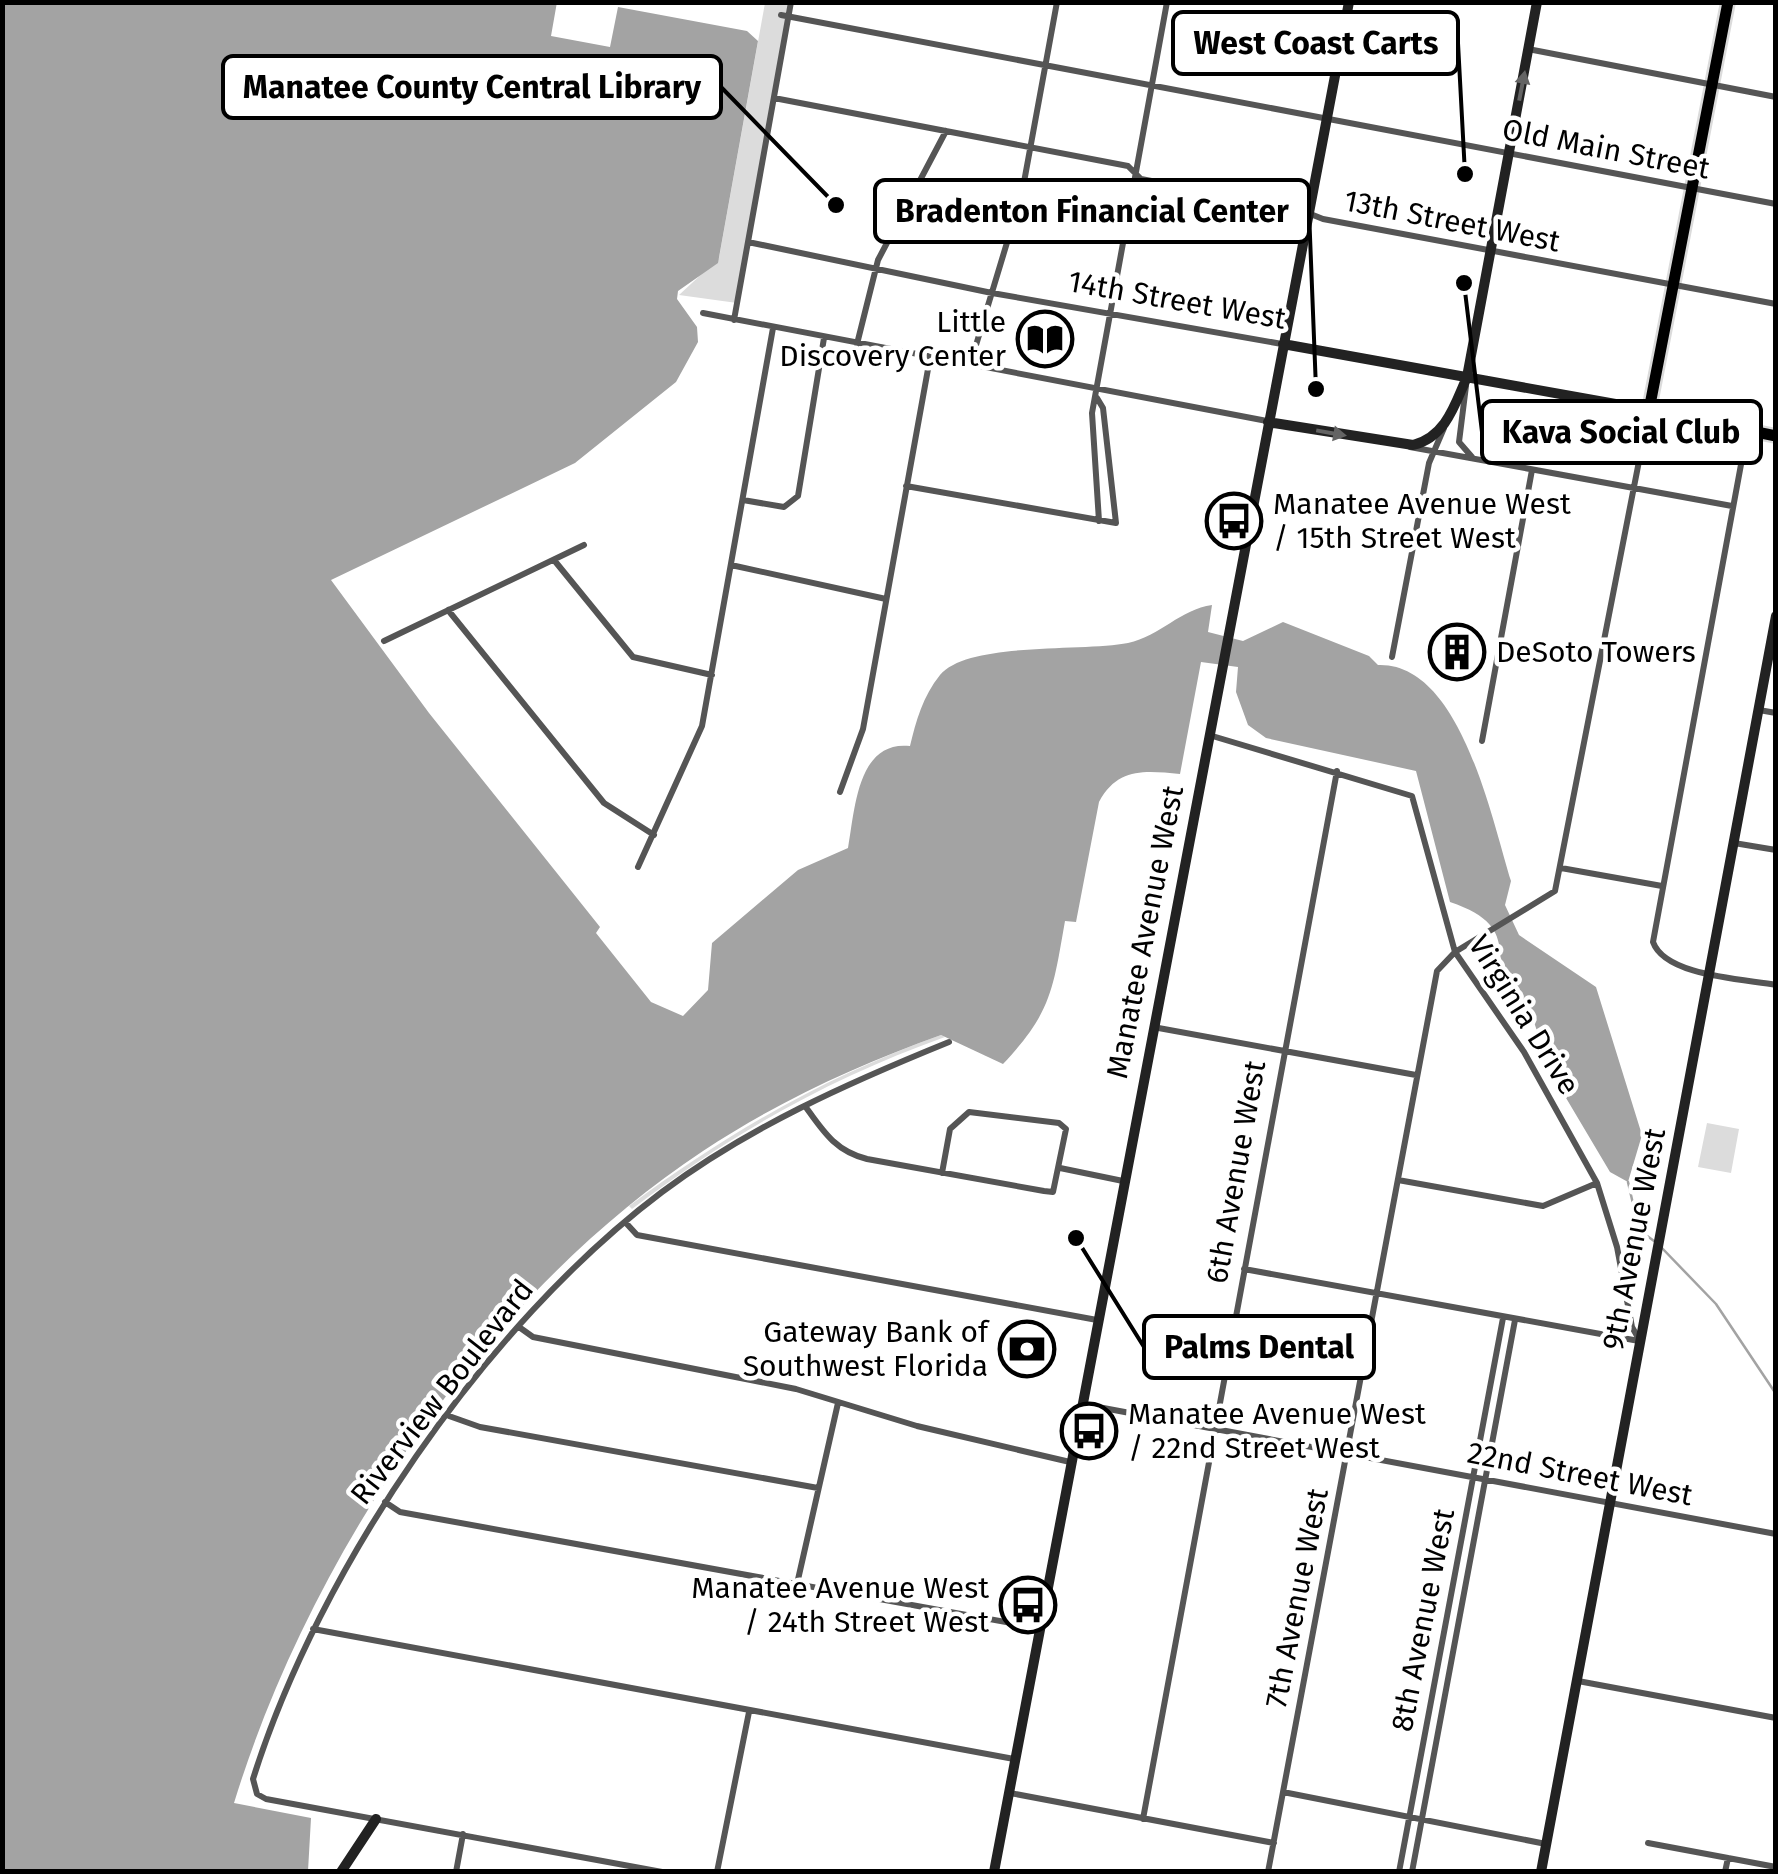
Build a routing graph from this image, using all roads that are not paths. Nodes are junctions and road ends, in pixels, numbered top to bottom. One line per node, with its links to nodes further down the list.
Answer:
1 (790, 2): 7 (street)
2 (1057, 2): 9 (street)
3 (1167, 2): 11 (street)
4 (1349, 2): 14 (main road, Manatee Avenue West)
5 (1537, 2): 8 (main road)
6 (1728, 2): 10 (main road)
7 (784, 16): 9 (street, Old Main Street); 13 (street)
8 (1528, 50): 10 (street); 17 (main road, one-way to 8)
9 (1046, 64): 11 (street, Old Main Street); 16 (street)
10 (1712, 85): 12 (street); 19 (main road)
11 (1151, 86): 14 (street, Old Main Street); 18 (street)
12 (1776, 97)
13 (774, 98): 15 (street, 13th Street West); 22 (street)
14 (1326, 119): 17 (street, Old Main Street); 21 (main road, Manatee Avenue West)
15 (946, 131): 16 (street, 13th Street West); 24 (street)
16 (1032, 147): 18 (street, 13th Street West); 26 (street)
17 (1509, 154): 19 (street, Old Main Street); 23 (main road)
18 (1137, 175): 21 (street, 13th Street West); 29 (street)
19 (1692, 189): 20 (street, Old Main Street); 25 (main road)
20 (1776, 204)
21 (1307, 213): 23 (street, 13th Street West); 34 (main road, Manatee Avenue West)
22 (748, 242): 24 (street, 14th Street West); 30 (street)
23 (1491, 251): 25 (street, 13th Street West); 37 (main road)
24 (874, 270): 26 (street, 14th Street West); 33 (street)
25 (1673, 285): 27 (street, 13th Street West); 39 (main road)
26 (992, 293): 29 (street, 14th Street West); 36 (street)
27 (1776, 304)
28 (703, 314): 30 (street)
29 (1111, 315): 34 (street, 14th Street West); 38 (street)
30 (734, 320): 31 (street)
31 (773, 328): 32 (street); 50 (street)
32 (824, 338): 33 (street); 50 (street)
33 (857, 344): 35 (street)
34 (1283, 344): 37 (main road, 14th Street West); 40 (main road, Manatee Avenue West)
35 (930, 358): 36 (street); 48 (street)
36 (970, 366): 38 (street)
37 (1466, 377): 39 (main road, 14th Street West); 41 (main road); 46 (street)
38 (1098, 394): 40 (street); 52 (street); 52 (street)
39 (1648, 410): 42 (main road, 14th Street West); 49 (street)
40 (1268, 422): 44 (main road, one-way to 44); 64 (main road, Manatee Avenue West)
41 (1446, 422): 44 (main road); 45 (street)
42 (1747, 430): 43 (main road, 14th Street West); 51 (street)
43 (1776, 436)
44 (1394, 444): 45 (street)
45 (1435, 451): 46 (street); 60 (street)
46 (1478, 460): 47 (street)
47 (1532, 470): 49 (street); 65 (street)
48 (906, 486): 52 (street); 56 (street)
49 (1632, 488): 51 (street); 72 (street)
50 (743, 500): 55 (street)
51 (1733, 506): 73 (street)
52 (1108, 522)
53 (584, 544): 54 (street)
54 (554, 560): 57 (street); 61 (street)
55 (731, 565): 56 (street); 61 (street)
56 (886, 600): 67 (street)
57 (448, 610): 59 (street); 68 (street)
58 (1776, 616): 62 (main road, 9th Avenue West)
59 (384, 640)
60 (1392, 657)
61 (712, 674): 68 (street)
62 (1759, 710): 63 (street); 69 (main road, 9th Avenue West)
63 (1776, 713)
64 (1208, 734): 66 (street, Virginia Drive); 77 (main road, Manatee Avenue West)
65 (1482, 741)
66 (1337, 771): 74 (street, Virginia Drive); 79 (street, 6th Avenue West)
67 (840, 792)
68 (654, 835): 71 (street)
69 (1734, 843): 70 (street); 75 (main road, 9th Avenue West)
70 (1776, 850)
71 (638, 867)
72 (1561, 868): 73 (street); 74 (street)
73 (1662, 886): 75 (street)
74 (1454, 952): 80 (street, 7th Avenue West); 86 (street, Virginia Drive)
75 (1710, 972): 76 (street); 94 (main road, 9th Avenue West)
76 (1776, 985)
77 (1152, 1027): 79 (street); 85 (main road, Manatee Avenue West)
78 (949, 1042): 81 (street, Riverview Boulevard)
79 (1284, 1052): 80 (street); 88 (street, 6th Avenue West)
80 (1417, 1075): 84 (street, 7th Avenue West)
81 (805, 1106): 83 (street); 87 (street, Riverview Boulevard)
82 (1060, 1168): 83 (street); 83 (street); 85 (street)
83 (942, 1173)
84 (1398, 1180): 86 (street); 89 (street, 7th Avenue West)
85 (1123, 1181): 91 (main road, Manatee Avenue West)
86 (1597, 1183): 94 (street, Virginia Drive)
87 (626, 1223): 91 (street); 93 (street, Riverview Boulevard)
88 (1244, 1269): 89 (street); 98 (street, 6th Avenue West)
89 (1376, 1292): 90 (street); 99 (street, 7th Avenue West)
90 (1503, 1318): 92 (street); 101 (street, 8th Avenue West)
91 (1097, 1320): 96 (main road, Manatee Avenue West)
92 (1515, 1320): 94 (street); 102 (street, 8th Avenue West)
93 (520, 1327): 95 (street); 97 (street, Riverview Boulevard)
94 (1640, 1341): 105 (main road, 9th Avenue West)
95 (838, 1402): 100 (street); 103 (street)
96 (1081, 1404): 98 (street, 22nd Street West); 100 (main road, Manatee Avenue West)
97 (449, 1416): 103 (street); 104 (street, Riverview Boulevard)
98 (1214, 1429): 99 (street, 22nd Street West); 118 (street, 6th Avenue West)
99 (1347, 1454): 101 (street, 22nd Street West); 115 (street, 7th Avenue West)
100 (1070, 1462): 108 (main road, Manatee Avenue West)
101 (1473, 1477): 102 (street, 22nd Street West); 116 (street, 8th Avenue West)
102 (1486, 1480): 105 (street, 22nd Street West); 119 (street, 8th Avenue West)
103 (818, 1488): 107 (street)
104 (385, 1502): 107 (street); 109 (street, Riverview Boulevard)
105 (1610, 1504): 106 (street, 22nd Street West); 110 (main road, 9th Avenue West)
106 (1776, 1534)
107 (797, 1584): 108 (street)
108 (1039, 1628): 113 (main road, Manatee Avenue West)
109 (313, 1630): 111 (street); 117 (street, Riverview Boulevard)
110 (1576, 1681): 112 (street); 123 (main road, 9th Avenue West)
111 (749, 1712): 113 (street); 129 (street)
112 (1776, 1718)
113 (1014, 1760): 114 (main road, Manatee Avenue West)
114 (1008, 1792): 118 (street); 130 (main road, Manatee Avenue West)
115 (1283, 1792): 116 (street); 121 (street, 7th Avenue West)
116 (1409, 1817): 119 (street); 132 (street, 8th Avenue West)
117 (376, 1819): 120 (street); 126 (main road)
118 (1142, 1819): 121 (street)
119 (1422, 1820): 123 (street); 133 (street, 8th Avenue West)
120 (463, 1834): 127 (street); 128 (street)
121 (1274, 1843): 131 (street, 7th Avenue West)
122 (1648, 1843): 124 (street)
123 (1546, 1844): 134 (main road, 9th Avenue West)
124 (1728, 1858): 125 (street); 135 (street)
125 (1776, 1867)
126 (341, 1872)
127 (456, 1872)
128 (662, 1872)
129 (717, 1872)
130 (994, 1872)
131 (1268, 1872)
132 (1399, 1872)
133 (1412, 1872)
134 (1541, 1872)
135 (1725, 1872)

